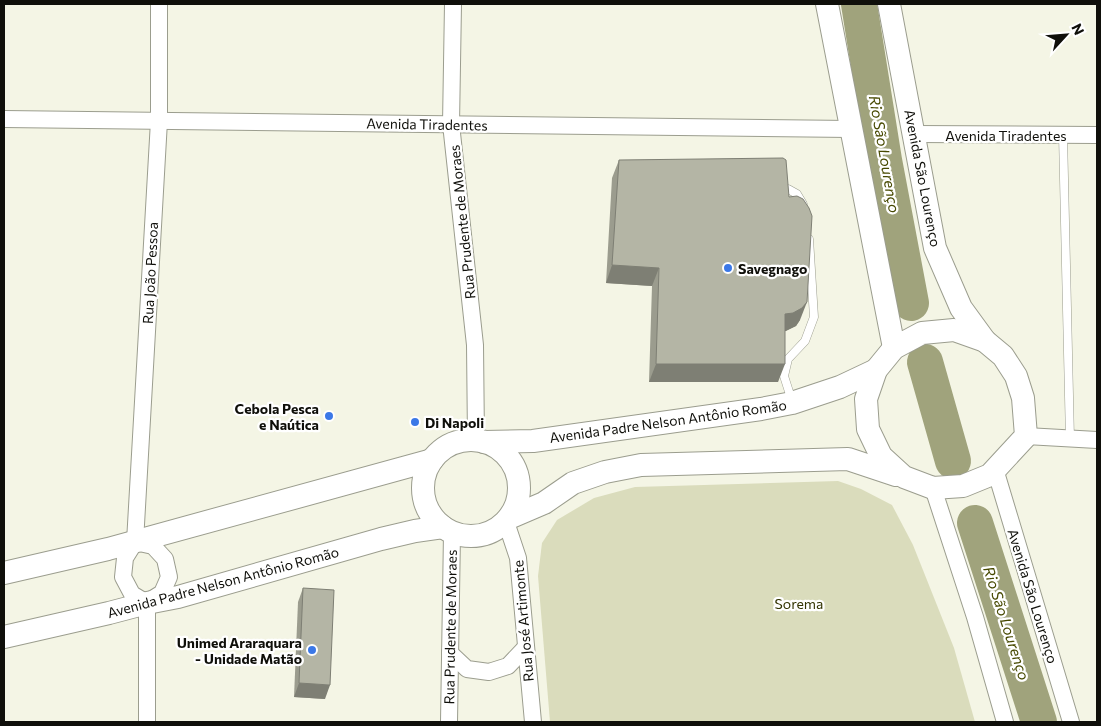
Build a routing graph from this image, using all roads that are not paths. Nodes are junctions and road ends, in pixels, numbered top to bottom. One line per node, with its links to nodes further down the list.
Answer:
1 (158, 4): 6 (street, Rua João Pessoa)
2 (453, 4): 7 (street, Rua Prudente de Moraes)
3 (827, 4): 8 (main road)
4 (890, 4): 9 (main road, Avenida São Lourenço)
5 (4, 119): 6 (street, Avenida Tiradentes)
6 (159, 121): 7 (street, Avenida Tiradentes); 29 (street, Rua João Pessoa)
7 (451, 124): 8 (street, Avenida Tiradentes); 22 (street, Rua Prudente de Moraes)
8 (851, 129): 16 (main road)
9 (914, 134): 10 (street, Avenida Tiradentes); 15 (main road, Avenida São Lourenço)
10 (1063, 135): 11 (street, Avenida Tiradentes); 20 (lane)
11 (1097, 135)
12 (788, 189): 13 (lane)
13 (808, 211)
14 (809, 230): 18 (lane)
15 (985, 341): 16 (main road); 19 (main road)
16 (894, 348): 17 (main road)
17 (876, 370): 18 (main road, Avenida Padre Nelson Antônio Romão); 25 (main road)
18 (792, 403): 22 (main road, Avenida Padre Nelson Antônio Romão)
19 (1026, 436): 20 (street); 24 (main road)
20 (1070, 439): 21 (street)
21 (1097, 440)
22 (480, 441): 23 (main road); 27 (main road)
23 (432, 460): 28 (main road); 29 (main road)
24 (995, 469): 26 (main road); 39 (street, Avenida São Lourenço)
25 (904, 477): 26 (main road); 27 (main road)
26 (934, 488): 38 (street)
27 (507, 520): 28 (main road); 33 (street, Rua José Artimonte)
28 (447, 530): 31 (main road, Avenida Padre Nelson Antônio Romão); 34 (street, Rua Prudente de Moraes)
29 (135, 542): 30 (main road); 31 (street); 31 (street)
30 (4, 573)
31 (147, 603): 32 (main road, Avenida Padre Nelson Antônio Romão); 35 (street)
32 (4, 637)
33 (526, 647): 34 (street); 37 (street, Rua José Artimonte)
34 (450, 653): 36 (street, Rua Prudente de Moraes)
35 (147, 722)
36 (449, 722)
37 (533, 722)
38 (1005, 722)
39 (1070, 722)

